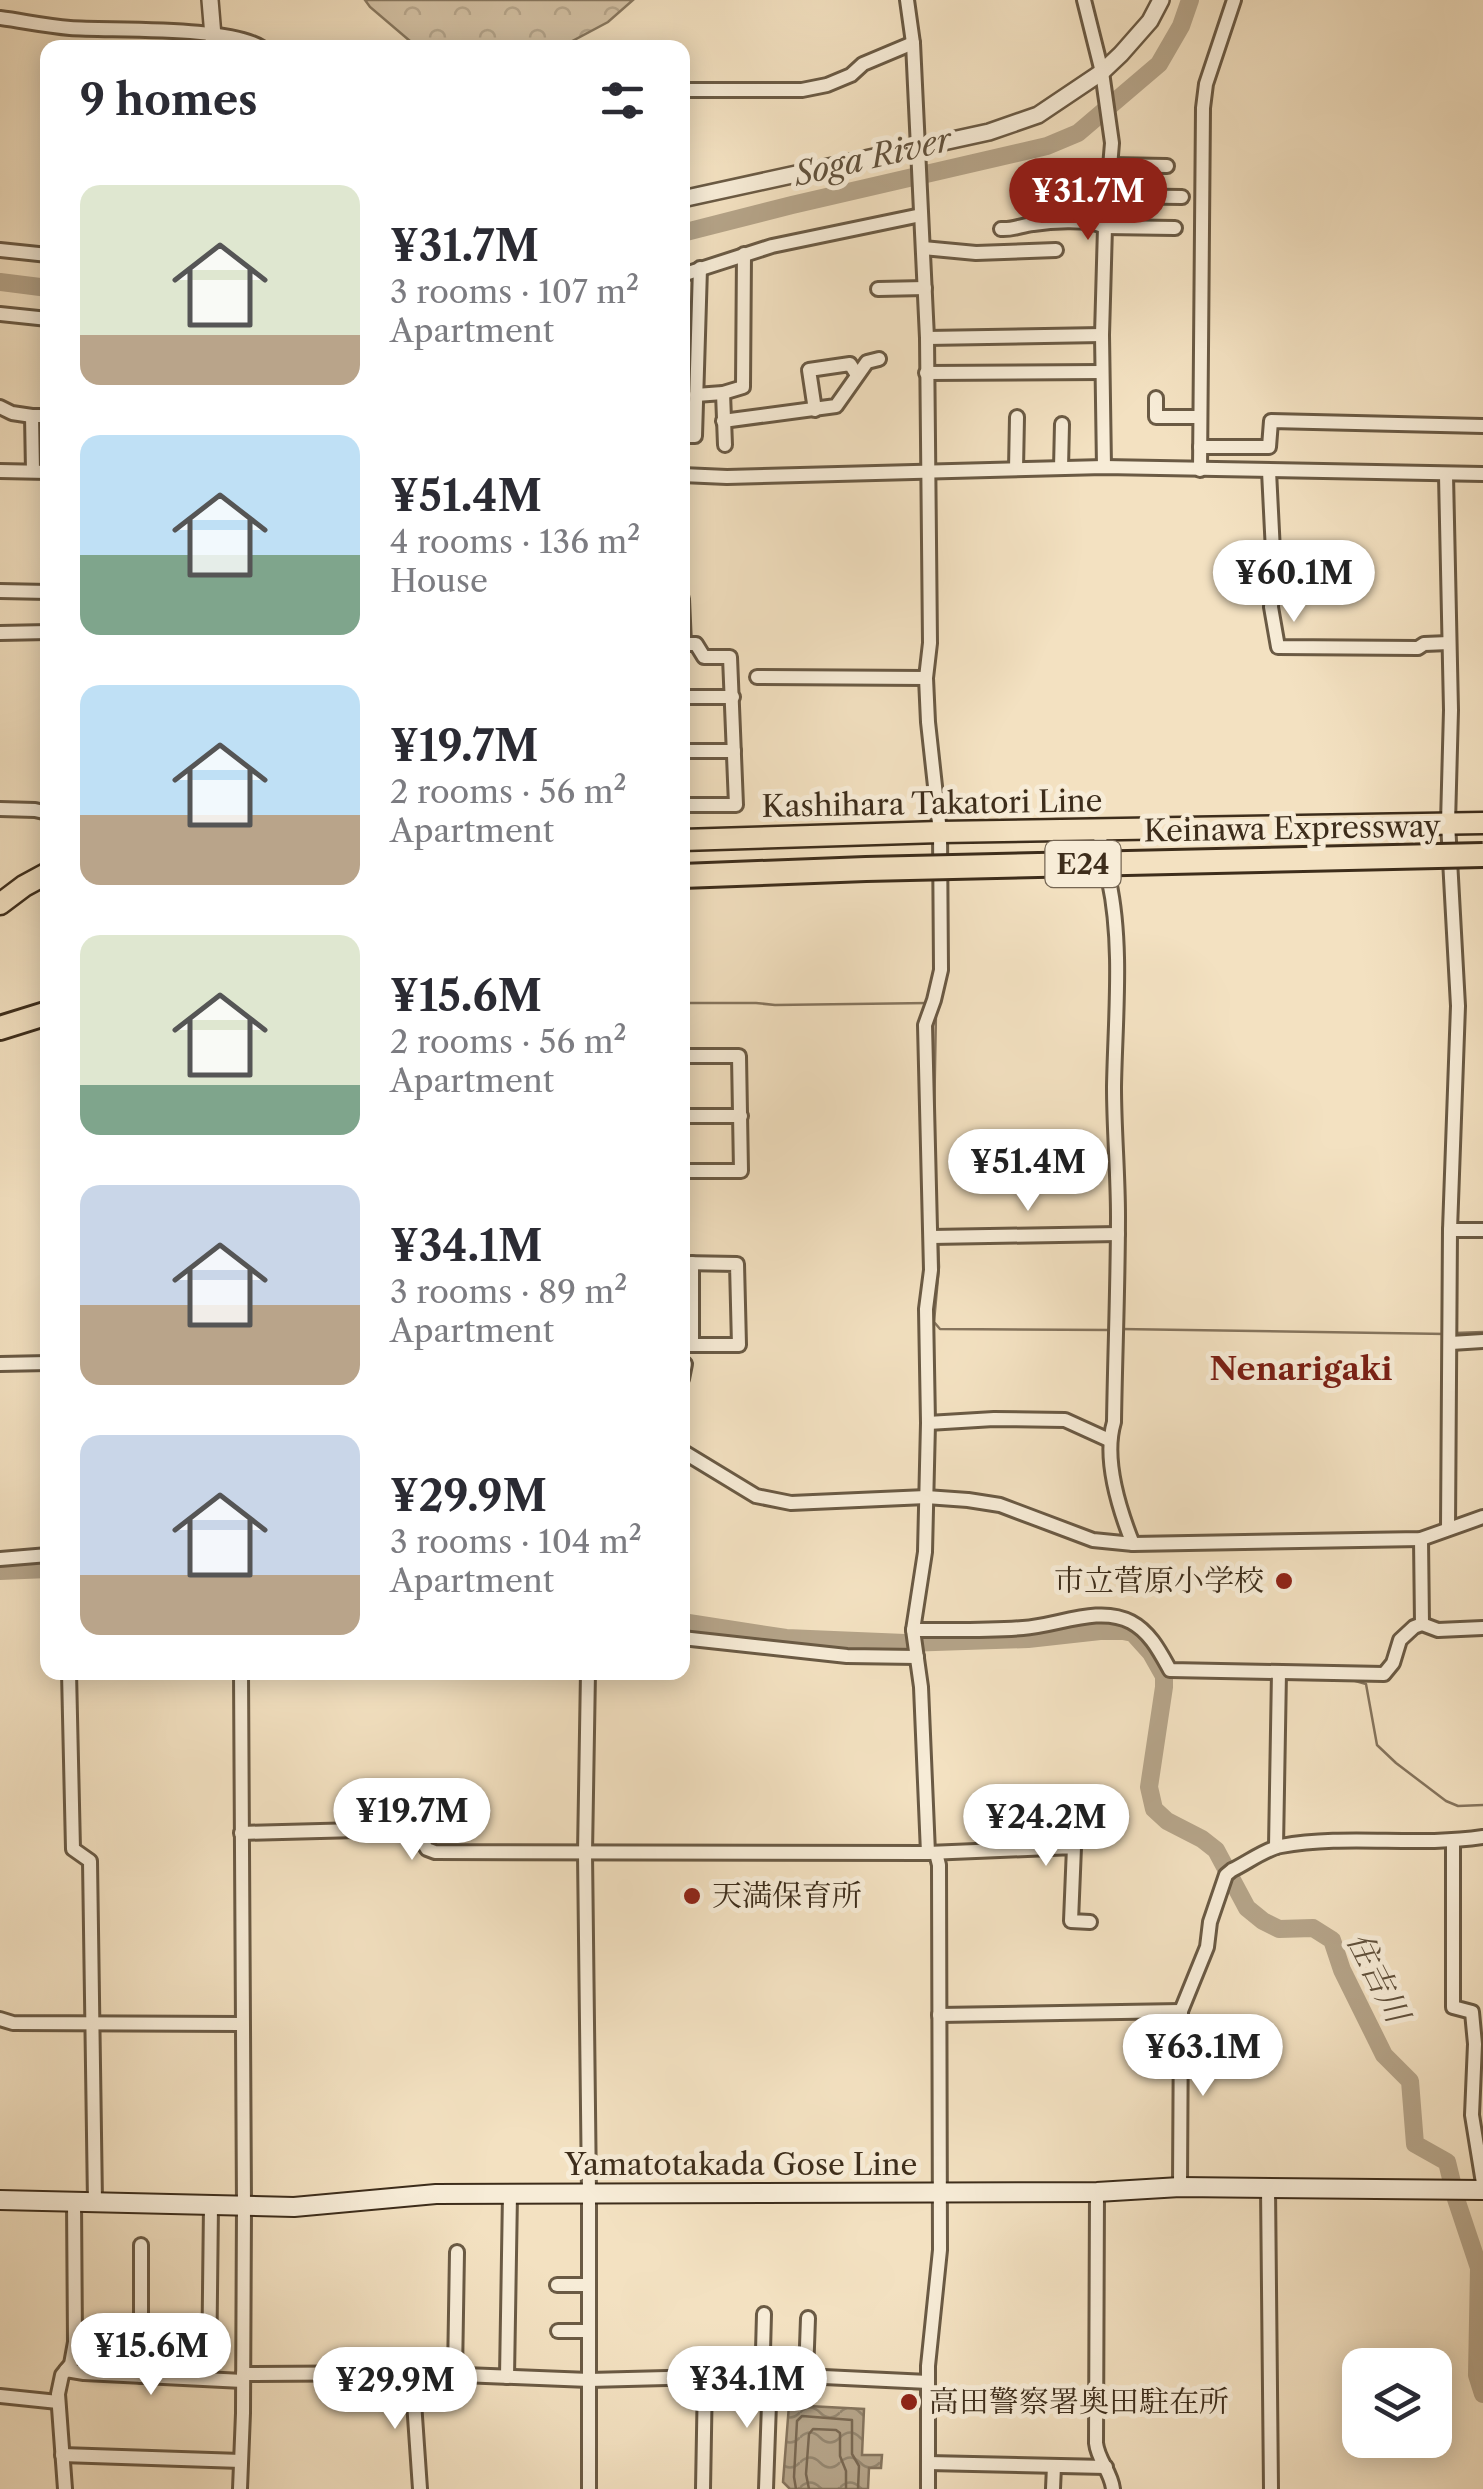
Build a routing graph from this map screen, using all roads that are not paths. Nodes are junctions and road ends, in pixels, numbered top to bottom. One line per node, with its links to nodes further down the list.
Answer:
1 (210, 0): 8 (street)
2 (908, 0): 9 (street)
3 (1084, 0): 10 (street)
4 (1161, 0): 10 (street)
5 (1234, 0): 46 (street)
6 (0, 18): 7 (street)
7 (203, 40)
8 (214, 40)
9 (913, 43): 11 (street); 12 (street)
10 (1103, 76): 12 (street); 13 (street)
11 (690, 90)
12 (918, 152): 15 (street); 18 (street)
13 (1110, 165): 14 (street); 16 (street)
14 (1167, 166)
15 (690, 196)
16 (1108, 196): 17 (street); 19 (street)
17 (1182, 196)
18 (921, 212): 22 (street); 26 (street)
19 (1105, 227): 20 (street); 21 (street); 33 (street)
20 (1176, 228)
21 (1002, 229)
22 (923, 248): 24 (street); 29 (street)
23 (0, 250): 25 (street)
24 (1056, 250)
25 (40, 254)
26 (744, 254): 27 (street); 39 (street)
27 (700, 268): 28 (street); 40 (street)
28 (690, 272)
29 (925, 288): 30 (street); 34 (street)
30 (878, 289)
31 (0, 314): 32 (street)
32 (40, 318)
33 (1102, 335): 34 (street); 37 (street)
34 (927, 338): 36 (street)
35 (879, 358): 38 (street)
36 (926, 372): 37 (street); 61 (street)
37 (1102, 372): 54 (street)
38 (856, 375): 43 (street); 43 (street)
39 (723, 393): 40 (street); 48 (street)
40 (696, 395): 51 (street)
41 (1156, 398): 46 (street)
42 (0, 407): 44 (street)
43 (815, 410): 48 (street)
44 (32, 416): 45 (street); 60 (street)
45 (40, 416)
46 (1200, 416): 53 (street)
47 (1017, 417): 56 (street)
48 (723, 421): 52 (street)
49 (1062, 424): 55 (street)
50 (1483, 426): 53 (street)
51 (690, 436)
52 (725, 445)
53 (1200, 447): 57 (street)
54 (1104, 467): 55 (street); 57 (street)
55 (1060, 468): 56 (street)
56 (1016, 469): 61 (street)
57 (1200, 470): 59 (street)
58 (0, 471): 60 (street)
59 (1269, 471): 62 (street); 69 (street)
60 (40, 472)
61 (926, 472): 64 (street); 72 (street)
62 (1446, 474): 63 (street); 69 (street)
63 (1483, 474)
64 (690, 475)
65 (0, 591): 66 (street)
66 (40, 592)
67 (40, 632): 68 (street)
68 (0, 634)
69 (1449, 643): 81 (street)
70 (690, 644): 74 (street)
71 (758, 676): 72 (street)
72 (926, 678): 83 (street)
73 (690, 697): 74 (street)
74 (732, 697): 76 (street)
75 (690, 751): 76 (street)
76 (734, 751): 77 (street)
77 (690, 806)
78 (0, 809): 79 (street)
79 (40, 811)
80 (1483, 823): 81 (main road, Kashihara Takatori Line)
81 (1448, 824): 82 (main road, Kashihara Takatori Line); 95 (street)
82 (1100, 831): 83 (main road, Kashihara Takatori Line); 97 (street)
83 (940, 832): 84 (main road, Kashihara Takatori Line); 98 (street)
84 (690, 840)
85 (1483, 854): 86 (highway, Keinawa Expressway / E24, bridge)
86 (690, 876)
87 (40, 877): 88 (main road)
88 (0, 904)
89 (40, 1015): 90 (highway)
90 (0, 1028)
91 (690, 1056): 93 (street)
92 (690, 1116): 93 (street)
93 (741, 1116): 94 (street)
94 (690, 1171)
95 (1450, 1230): 96 (street); 100 (street)
96 (1483, 1230)
97 (1118, 1234): 98 (street); 106 (street)
98 (936, 1237): 105 (street)
99 (690, 1263): 102 (street)
100 (1450, 1337): 101 (street); 110 (street)
101 (1483, 1342)
102 (690, 1345)
103 (40, 1363): 104 (street)
104 (0, 1364)
105 (928, 1423): 106 (street); 108 (street)
106 (1109, 1440): 112 (street)
107 (690, 1457): 108 (street)
108 (926, 1497): 112 (street); 117 (street)
109 (1483, 1517): 110 (street)
110 (1448, 1528): 111 (street)
111 (1420, 1539): 112 (street); 115 (street)
112 (1132, 1544)
113 (40, 1556): 114 (street)
114 (0, 1558)
115 (1422, 1624): 116 (street); 120 (street)
116 (1483, 1628)
117 (913, 1630): 119 (street); 120 (street)
118 (690, 1639): 119 (street)
119 (917, 1657): 128 (street)
120 (1279, 1672): 127 (street)
121 (69, 1680): 134 (street)
122 (241, 1680): 124 (street)
123 (588, 1680): 129 (street)
124 (241, 1833): 129 (street); 135 (street)
125 (1483, 1837): 126 (street)
126 (1453, 1842): 127 (street); 137 (street)
127 (1276, 1847): 131 (street)
128 (932, 1853): 129 (street); 130 (street); 132 (street)
129 (585, 1854): 141 (street)
130 (1090, 1922)
131 (1181, 2011): 132 (street); 136 (street)
132 (940, 2015): 139 (street)
133 (0, 2019): 134 (street)
134 (93, 2022): 135 (street); 145 (street)
135 (241, 2024): 147 (street)
136 (1180, 2187): 138 (main road, Yamatotakada Gose Line); 140 (main road, Yamatotakada Gose Line)
137 (1483, 2187): 138 (main road, Yamatotakada Gose Line)
138 (1268, 2188): 184 (street)
139 (940, 2192): 140 (main road, Yamatotakada Gose Line); 141 (main road, Yamatotakada Gose Line); 167 (street)
140 (1097, 2192): 174 (street)
141 (590, 2193): 142 (main road, Yamatotakada Gose Line); 150 (street)
142 (510, 2194): 147 (main road, Yamatotakada Gose Line); 163 (street)
143 (0, 2200): 144 (main road, Yamatotakada Gose Line)
144 (74, 2201): 145 (main road, Yamatotakada Gose Line); 156 (street)
145 (95, 2202): 146 (main road, Yamatotakada Gose Line)
146 (211, 2206): 147 (main road, Yamatotakada Gose Line); 165 (street)
147 (244, 2206): 162 (street)
148 (141, 2246): 161 (street)
149 (457, 2252): 158 (street)
150 (590, 2284): 151 (street); 155 (street)
151 (557, 2285)
152 (764, 2314): 159 (street)
153 (808, 2318): 160 (street)
154 (558, 2331): 155 (street)
155 (590, 2331): 166 (street)
156 (66, 2370): 161 (street); 169 (street)
157 (412, 2373): 158 (street); 162 (street); 177 (street)
158 (456, 2374): 163 (street)
159 (770, 2375): 160 (street); 164 (street); 180 (street)
160 (806, 2375): 167 (street)
161 (141, 2376): 165 (street)
162 (243, 2377): 165 (street); 171 (street)
163 (507, 2377): 166 (street)
164 (704, 2377): 166 (street); 179 (street)
165 (209, 2379)
166 (590, 2380): 178 (street)
167 (928, 2382): 172 (street)
168 (0, 2396): 169 (street)
169 (58, 2402): 170 (street)
170 (62, 2455): 171 (street); 175 (street)
171 (241, 2461): 176 (street)
172 (928, 2463): 173 (street); 181 (street)
173 (1054, 2466): 174 (street); 182 (street)
174 (1106, 2466): 183 (street)
175 (65, 2489)
176 (240, 2489)
177 (420, 2489)
178 (589, 2489)
179 (703, 2489)
180 (766, 2489)
181 (928, 2489)
182 (1053, 2489)
183 (1113, 2489)
184 (1271, 2489)

